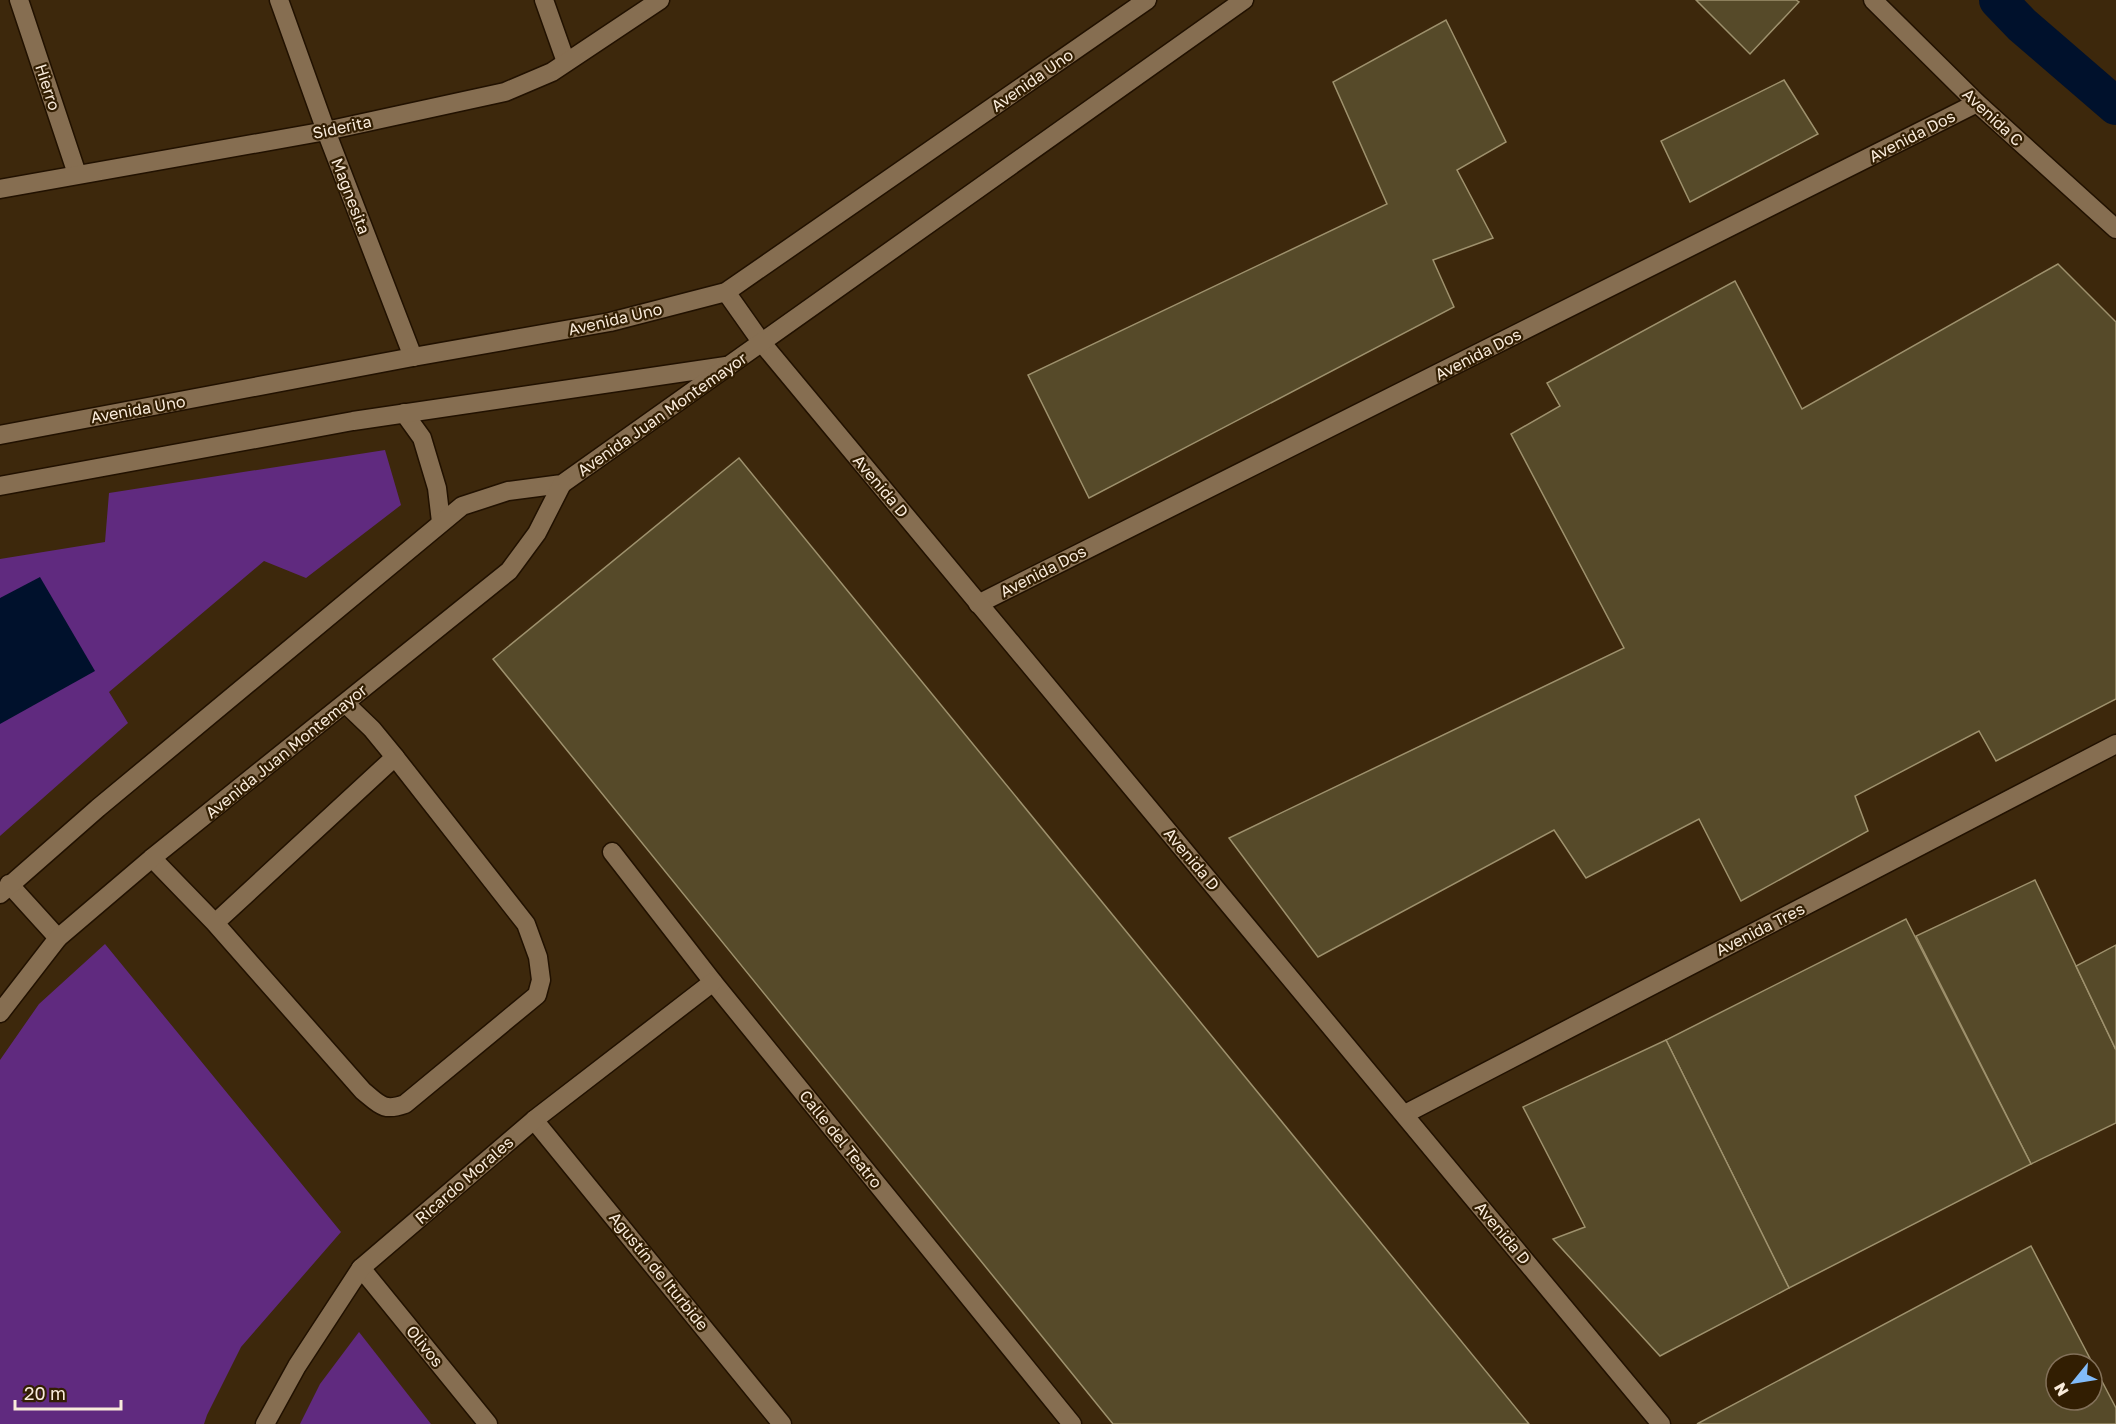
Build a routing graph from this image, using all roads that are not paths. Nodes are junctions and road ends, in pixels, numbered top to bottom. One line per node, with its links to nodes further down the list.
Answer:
1 (20, 0): 11 (street, Hierro)
2 (279, 0): 10 (street, Magnesita)
3 (544, 0): 8 (street)
4 (660, 0): 8 (street, Siderita)
5 (1147, 0): 14 (street, Avenida Uno)
6 (1244, 0): 15 (street)
7 (1873, 0): 9 (street, Avenida C)
8 (566, 62): 10 (street, Siderita)
9 (1977, 104): 13 (street, Avenida C); 23 (street, Avenida Dos)
10 (326, 131): 11 (street, Siderita); 16 (street, Magnesita)
11 (77, 174): 12 (street, Siderita)
12 (0, 189)
13 (2116, 229)
14 (726, 292): 15 (street, Avenida D); 16 (street, Avenida Uno)
15 (762, 343): 17 (street, Avenida Juan Montemayor); 23 (street, Avenida D)
16 (413, 357): 19 (street, Avenida Uno)
17 (731, 365): 18 (street); 20 (street, Avenida Juan Montemayor)
18 (404, 413): 21 (street); 22 (street)
19 (0, 435)
20 (562, 484): 22 (street, Avenida Juan Montemayor); 24 (street, Avenida Juan Montemayor)
21 (0, 486)
22 (441, 522): 29 (street, Avenida Juan Montemayor)
23 (978, 604): 34 (street, Avenida D)
24 (346, 704): 26 (street); 28 (street, Avenida Juan Montemayor)
25 (2116, 744): 34 (street, Avenida Tres)
26 (395, 757): 30 (street); 30 (street)
27 (612, 852): 32 (street, Calle del Teatro)
28 (152, 858): 30 (street); 31 (street, Avenida Juan Montemayor)
29 (4, 889): 31 (street)
30 (215, 923)
31 (58, 938): 33 (street, Avenida Juan Montemayor)
32 (713, 982): 35 (street, Ricardo Morales); 40 (street, Calle del Teatro)
33 (0, 1013)
34 (1405, 1114): 41 (street, Avenida D)
35 (534, 1119): 36 (street, Ricardo Morales); 39 (street, Agustín de Iturbide)
36 (361, 1268): 37 (street, Ricardo Morales); 38 (street, Olivos)
37 (265, 1424)
38 (488, 1424)
39 (782, 1424)
40 (1072, 1424)
41 (1661, 1424)

